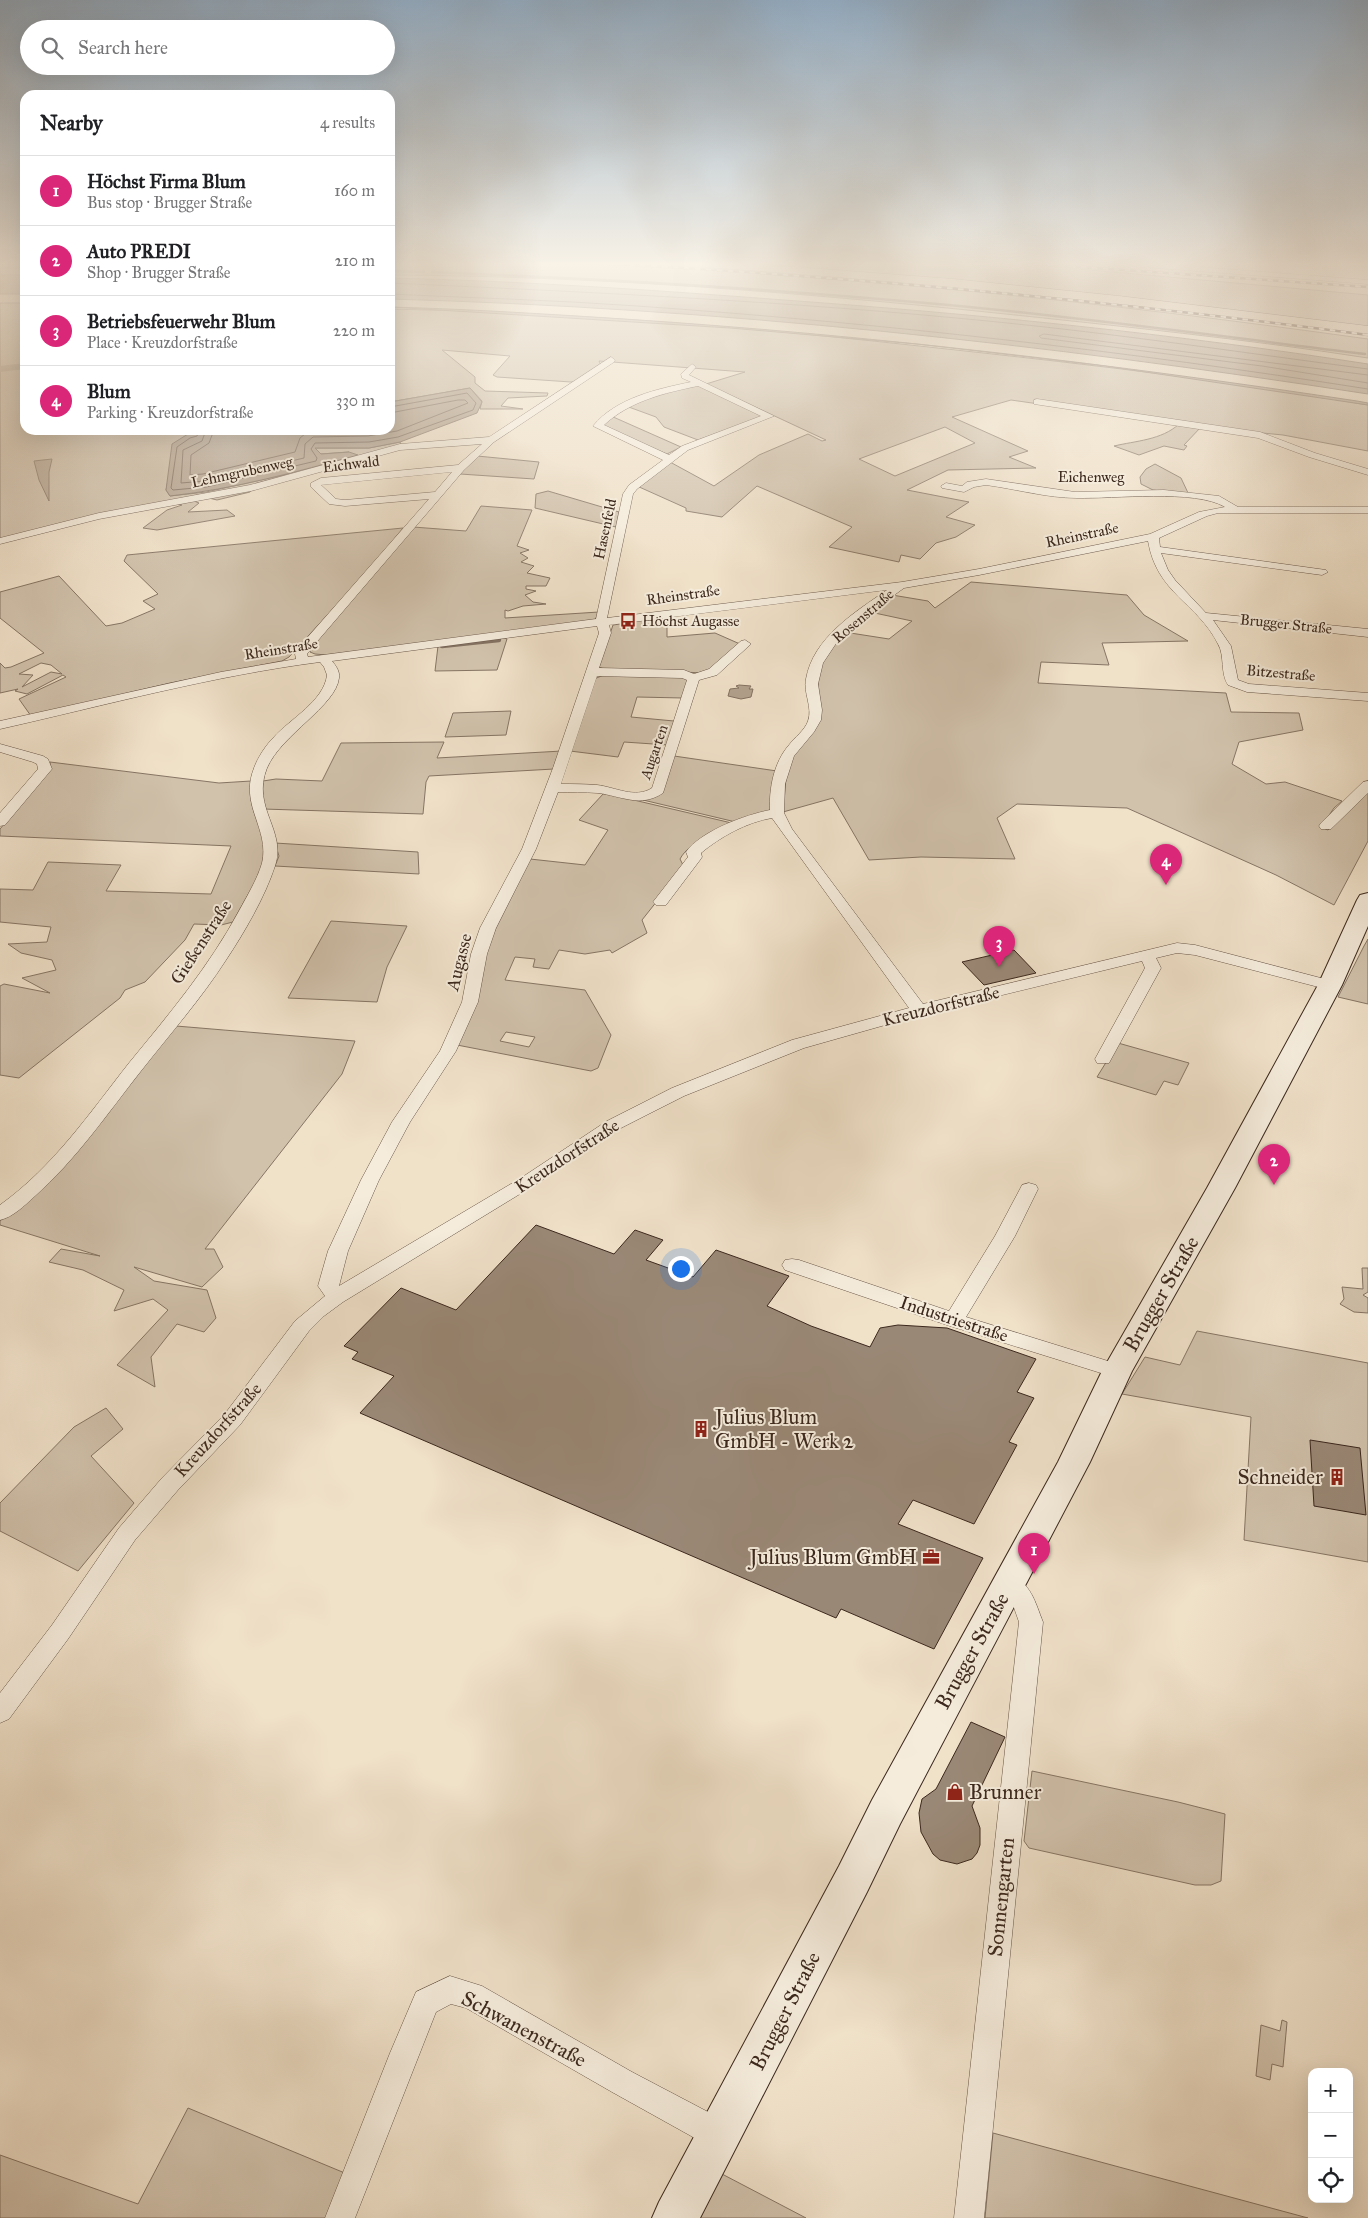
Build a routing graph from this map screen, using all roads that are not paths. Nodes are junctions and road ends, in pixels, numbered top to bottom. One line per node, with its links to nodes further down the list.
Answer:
1 (692, 367): 3 (street, Hasenfeld)
2 (601, 368): 5 (street)
3 (699, 383): 6 (street, Hasenfeld); 6 (street)
4 (1038, 402): 8 (street)
5 (491, 440): 7 (street); 13 (street, Lehmgrubenweg)
6 (670, 459): 18 (street, Hasenfeld)
7 (461, 468): 10 (street); 10 (street, Eichwald)
8 (1368, 472)
9 (946, 486): 11 (street, Eichenweg)
10 (438, 495): 22 (street)
11 (1235, 509): 12 (street, Rheinstraße); 14 (street, Rheinstraße)
12 (1368, 510)
13 (0, 541)
14 (1154, 543): 15 (street); 16 (street, Rheinstraße); 17 (street, Bitzestraße)
15 (1322, 572)
16 (902, 585): 18 (street, Rheinstraße); 30 (street, Rosenstraße)
17 (1205, 616): 19 (street, Brugger Straße); 25 (street, Bitzestraße)
18 (604, 623): 21 (street, Rheinstraße); 23 (street, Augasse)
19 (1368, 633)
20 (746, 644): 24 (street)
21 (323, 659): 22 (street, Rheinstraße); 40 (street, Gießenstraße)
22 (303, 661): 26 (street, Rheinstraße)
23 (593, 672): 24 (street); 29 (street, Augasse)
24 (693, 678): 29 (street, Augarten)
25 (1368, 697)
26 (0, 726)
27 (0, 748): 31 (street)
28 (1368, 785): 32 (street)
29 (552, 788): 42 (street, Augasse)
30 (777, 813): 34 (street); 37 (street)
31 (0, 822)
32 (1326, 826)
33 (1368, 900): 36 (main road, Brugger Straße)
34 (661, 902)
35 (1147, 954): 36 (street, Kreuzdorfstraße); 37 (street, Kreuzdorfstraße); 38 (street)
36 (1330, 985): 44 (main road, Brugger Straße)
37 (919, 1010): 42 (street, Kreuzdorfstraße)
38 (1103, 1059)
39 (1029, 1190): 43 (street)
40 (0, 1214)
41 (792, 1265): 43 (street, Industriestraße)
42 (336, 1297): 46 (street, Kreuzdorfstraße)
43 (954, 1320): 44 (street, Industriestraße)
44 (1117, 1371): 45 (main road, Brugger Straße)
45 (1009, 1584): 47 (main road, Brugger Straße); 50 (street, Sonnengarten)
46 (0, 1712)
47 (720, 2135): 48 (street, Schwanenstraße); 49 (main road, Brugger Straße)
48 (340, 2218)
49 (676, 2218)
50 (970, 2218)

